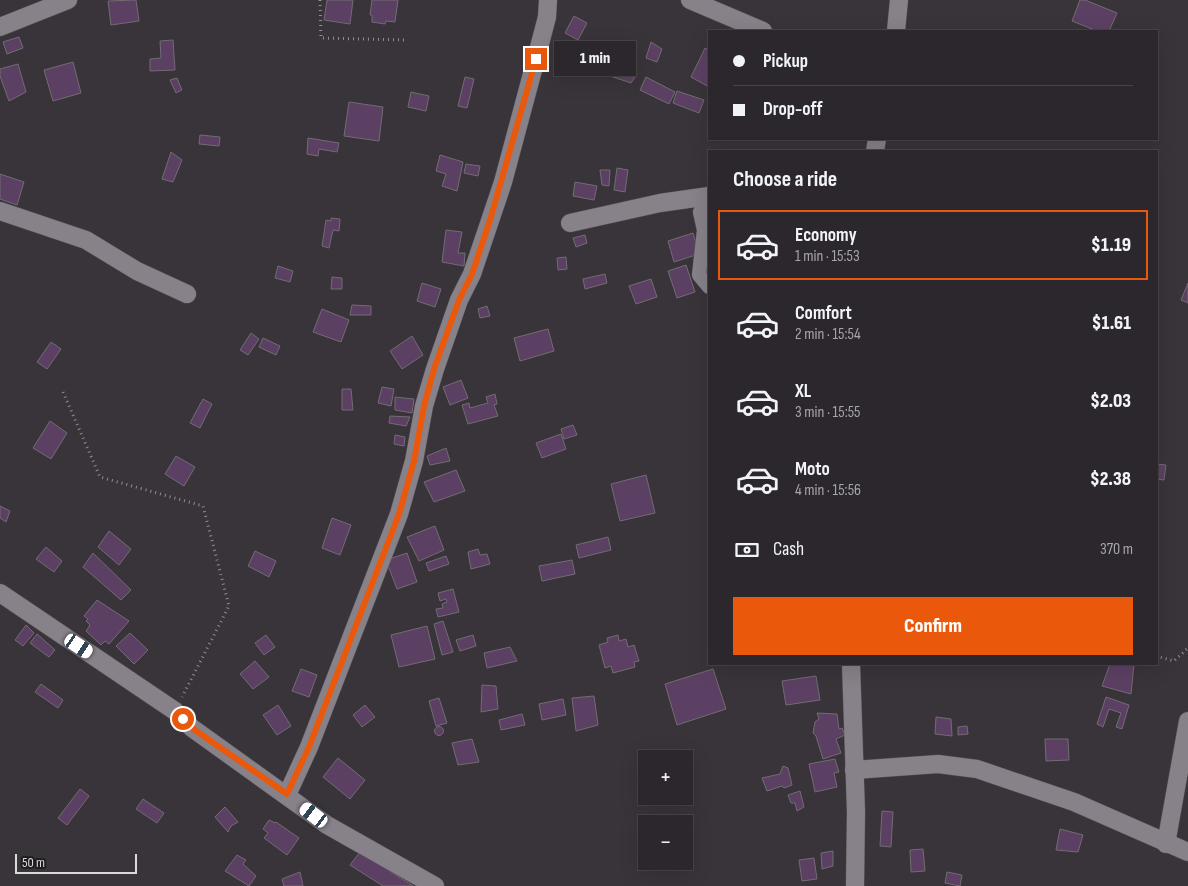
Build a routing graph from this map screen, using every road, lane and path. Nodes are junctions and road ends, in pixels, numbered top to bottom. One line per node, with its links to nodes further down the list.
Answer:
1 (68, 0): 6 (street)
2 (320, 0): 9 (path)
3 (548, 0): 24 (street)
4 (690, 0): 7 (street)
5 (899, 0): 8 (street)
6 (0, 27)
7 (761, 30)
8 (896, 30)
9 (404, 40)
10 (708, 198): 13 (street)
11 (708, 200): 14 (street)
12 (0, 211): 15 (street)
13 (570, 223)
14 (708, 286)
15 (188, 294)
16 (63, 392): 21 (path)
17 (0, 593): 21 (street)
18 (1188, 648): 19 (path)
19 (1158, 657)
20 (851, 665): 23 (street)
21 (174, 711): 24 (street)
22 (1188, 721): 25 (street)
23 (854, 770): 25 (street); 28 (street)
24 (287, 794): 27 (street)
25 (1166, 844): 26 (street)
26 (1188, 852)
27 (435, 886)
28 (855, 886)

